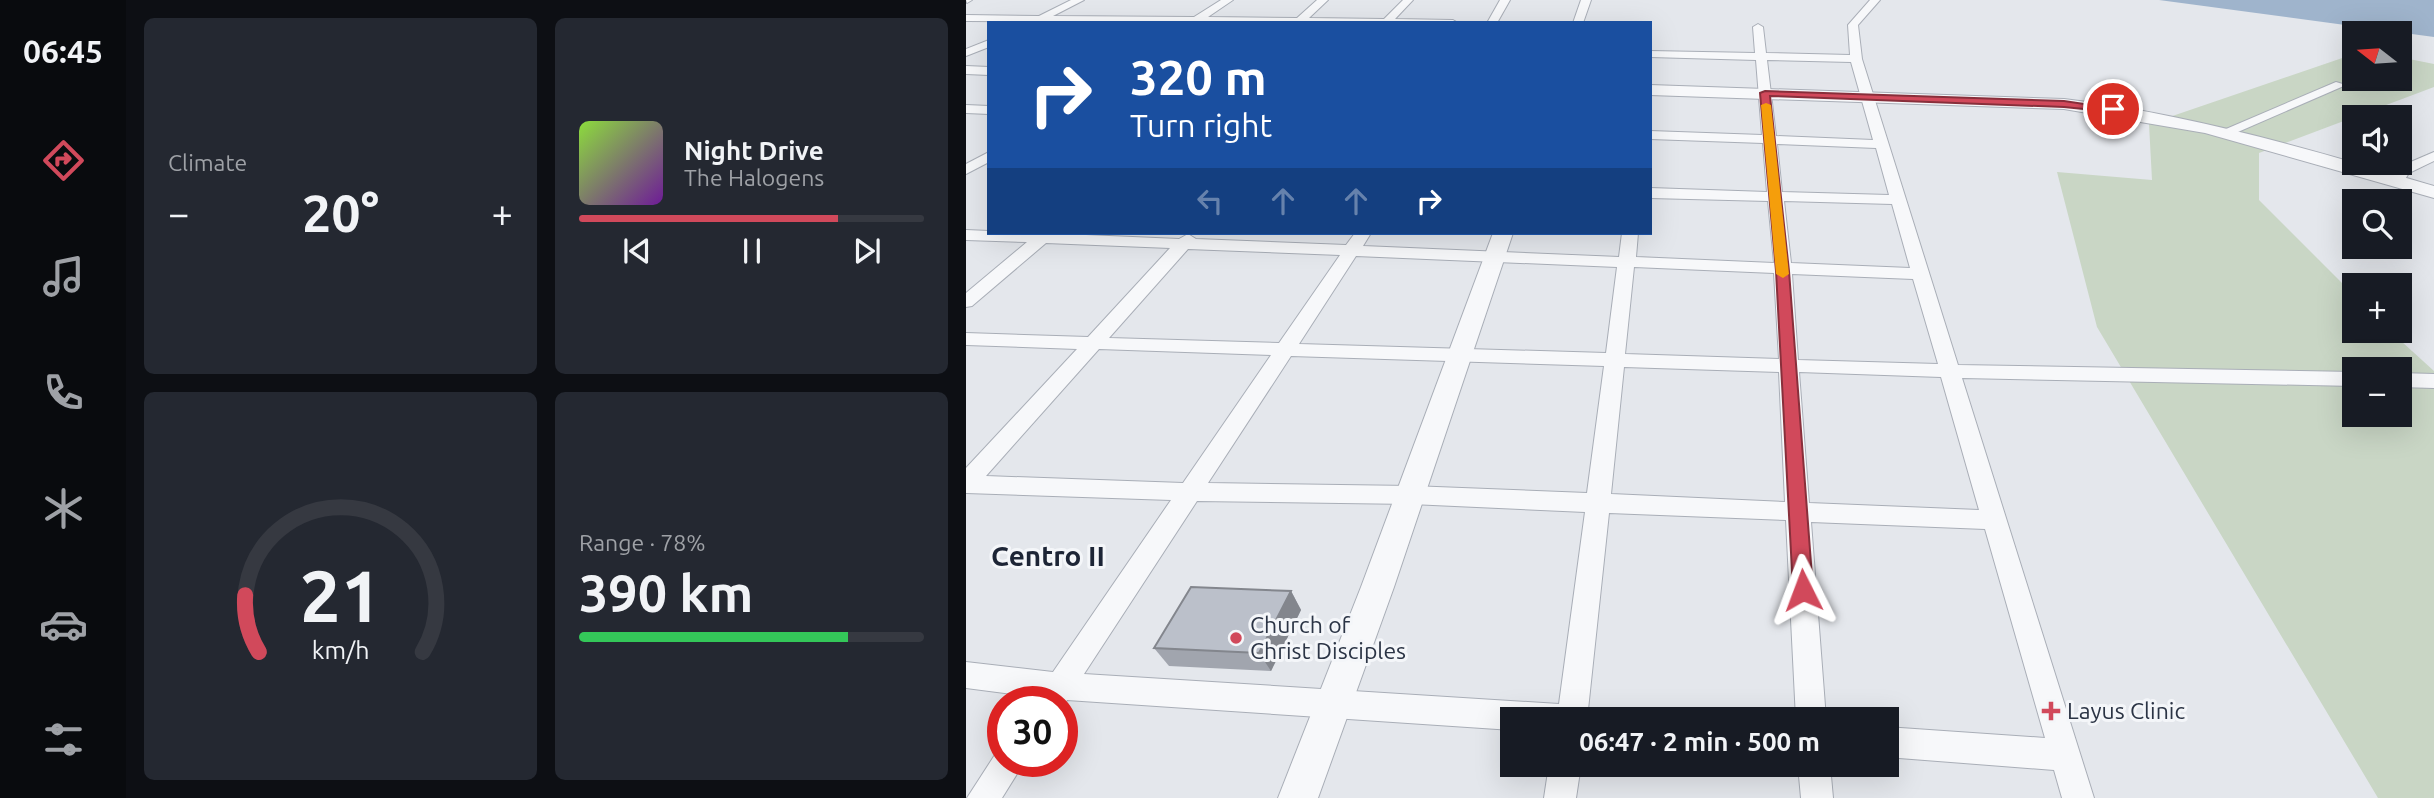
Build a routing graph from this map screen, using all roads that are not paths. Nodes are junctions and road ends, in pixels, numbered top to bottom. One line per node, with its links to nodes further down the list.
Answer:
1 (1079, 0): 9 (street)
2 (1228, 0): 10 (street)
3 (1323, 0): 11 (street)
4 (1408, 0): 12 (street)
5 (1505, 0): 13 (street)
6 (1586, 0): 14 (street)
7 (1875, 0): 22 (street)
8 (966, 18): 9 (street)
9 (1035, 21): 10 (street)
10 (1194, 21)
11 (1300, 21)
12 (1387, 21)
13 (1493, 21)
14 (1579, 21)
15 (1758, 27): 21 (street)
16 (966, 38): 17 (street)
17 (987, 41)
18 (987, 42): 19 (street)
19 (966, 53)
20 (1652, 54): 21 (street)
21 (1763, 57): 22 (street); 27 (street)
22 (1856, 59): 28 (street)
23 (966, 70): 24 (street)
24 (987, 71)
25 (2340, 85): 31 (street)
26 (1652, 90): 27 (street)
27 (1765, 93): 28 (street); 33 (street)
28 (1866, 98): 31 (street); 34 (street)
29 (966, 109): 30 (street)
30 (987, 110)
31 (2226, 132): 40 (street)
32 (1652, 135): 33 (street)
33 (1769, 139): 34 (street); 43 (street)
34 (1880, 144): 44 (street)
35 (2434, 156): 40 (street)
36 (987, 157): 38 (street)
37 (966, 170): 39 (street)
38 (966, 170)
39 (987, 171)
40 (2397, 181): 42 (street)
41 (1652, 193): 43 (street)
42 (2431, 193)
43 (1774, 196): 44 (street); 52 (street)
44 (1898, 200): 53 (street)
45 (1630, 235): 51 (street)
46 (966, 236): 47 (street)
47 (1045, 236): 48 (street); 54 (street)
48 (1189, 238): 49 (street); 56 (street)
49 (1358, 242): 50 (street); 57 (street)
50 (1499, 244): 51 (street); 58 (street)
51 (1628, 262): 52 (street); 59 (street)
52 (1783, 271): 53 (street); 60 (street)
53 (1922, 274): 61 (street)
54 (966, 302)
55 (966, 339): 56 (street)
56 (1094, 343): 57 (street); 65 (street)
57 (1284, 350): 58 (street); 66 (street)
58 (1461, 356): 59 (street); 67 (street)
59 (1616, 361): 60 (street); 68 (street)
60 (1788, 366): 61 (street); 69 (street)
61 (1947, 370): 62 (street); 70 (street)
62 (2342, 379)
63 (2412, 380): 64 (street)
64 (2434, 381)
65 (966, 484): 66 (street)
66 (1189, 492): 67 (street); 73 (street)
67 (1411, 495): 68 (street); 75 (street)
68 (1600, 502): 69 (street); 76 (street)
69 (1799, 512): 70 (street); 77 (street)
70 (1993, 520): 80 (street)
71 (966, 675): 72 (street)
72 (1018, 686)
73 (1060, 686)
74 (1078, 695): 75 (street)
75 (1335, 705): 78 (street); 85 (street)
76 (1574, 707)
77 (1810, 707)
78 (1500, 715)
79 (1899, 743): 80 (street)
80 (2065, 755): 88 (street)
81 (998, 777): 84 (street)
82 (1563, 777): 86 (street)
83 (1815, 777): 87 (street)
84 (983, 798)
85 (1298, 798)
86 (1560, 798)
87 (1816, 798)
88 (2078, 798)

